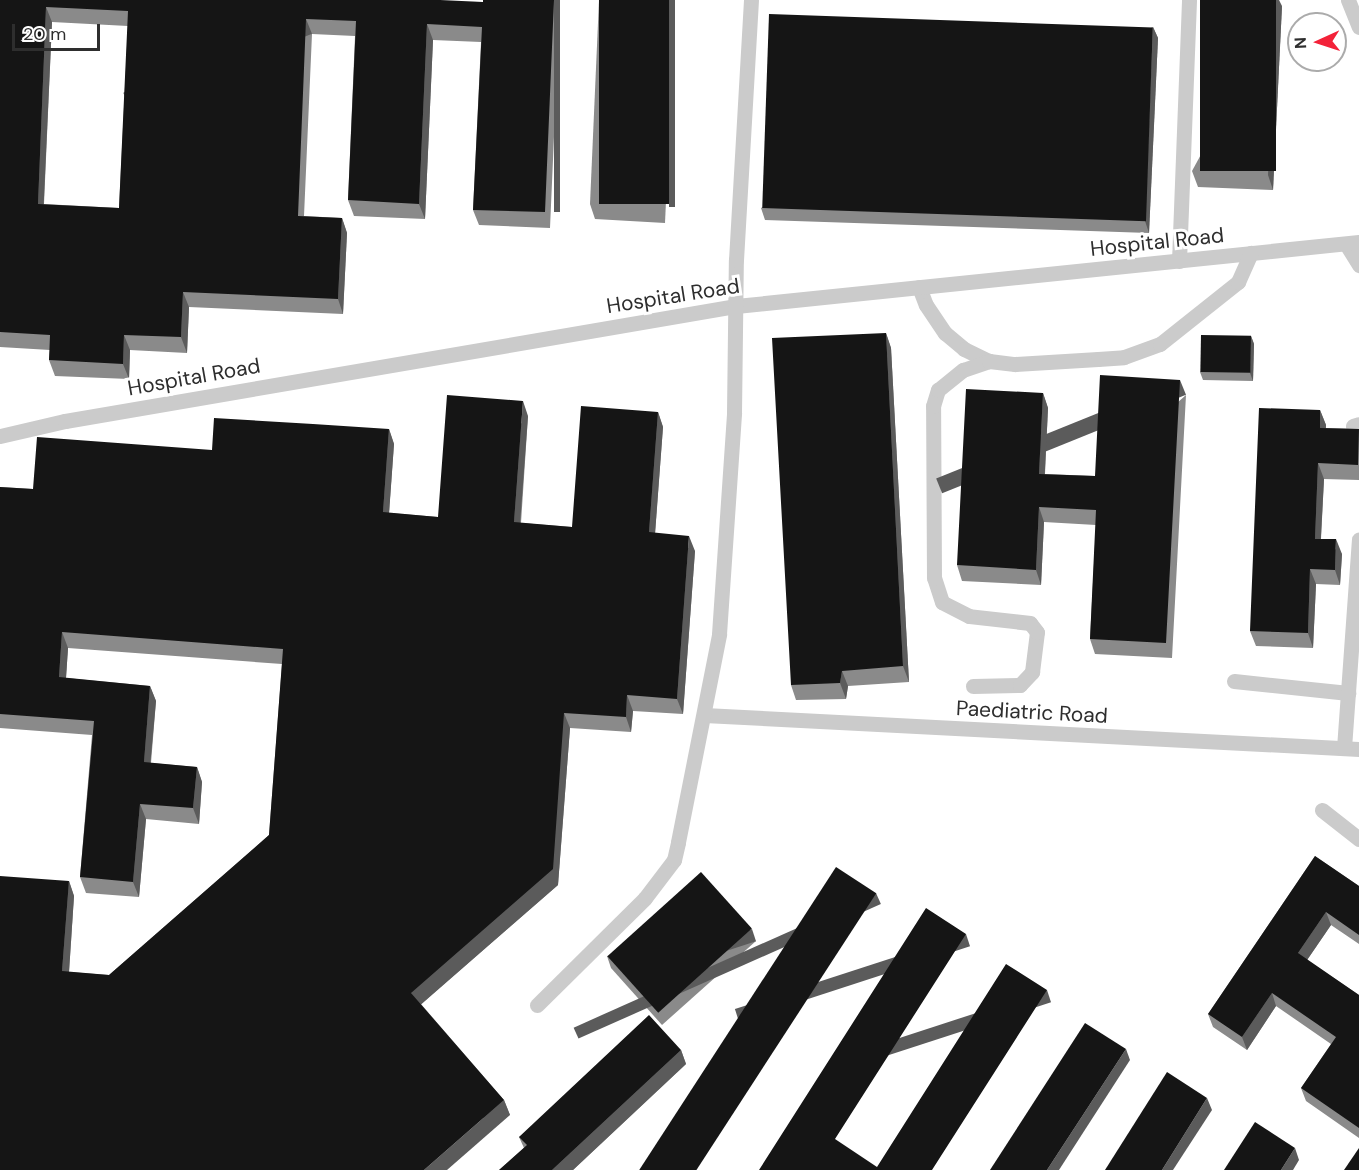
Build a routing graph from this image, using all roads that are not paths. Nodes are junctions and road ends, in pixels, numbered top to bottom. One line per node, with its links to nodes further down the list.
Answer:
1 (751, 0): 10 (lane)
2 (1189, 0): 7 (lane)
3 (1348, 0): 4 (lane)
4 (1359, 27)
5 (1353, 243): 6 (lane, Hospital Road); 8 (lane)
6 (1251, 253): 7 (lane, Hospital Road); 11 (lane)
7 (1179, 261): 9 (lane, Hospital Road)
8 (1359, 265)
9 (919, 287): 10 (lane, Hospital Road); 11 (lane)
10 (736, 306): 12 (lane, Hospital Road); 17 (lane)
11 (989, 361): 15 (lane)
12 (0, 436)
13 (1359, 540): 16 (lane)
14 (1234, 681): 16 (lane)
15 (973, 686)
16 (1348, 693): 18 (lane)
17 (704, 715): 18 (lane, Paediatric Road); 21 (lane)
18 (1352, 749)
19 (1322, 810): 20 (lane)
20 (1359, 839)
21 (537, 1005)

